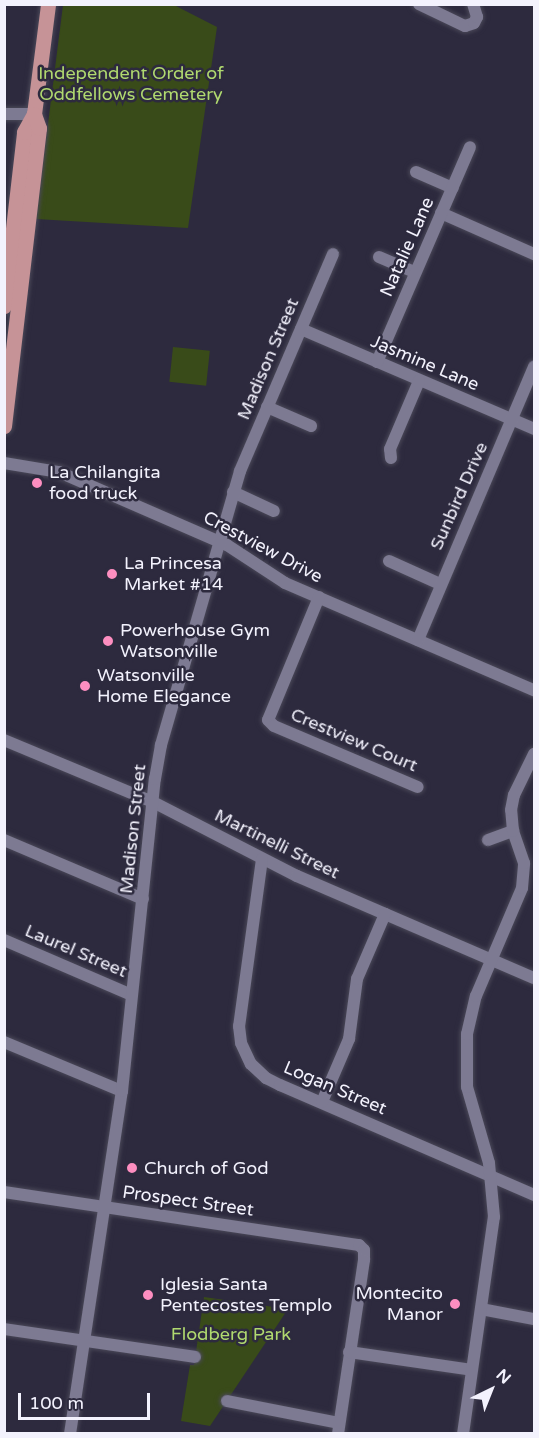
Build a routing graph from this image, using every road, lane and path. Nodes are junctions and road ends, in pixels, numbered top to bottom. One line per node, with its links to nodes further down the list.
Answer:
1 (48, 4): 5 (main road)
2 (419, 4): 3 (street)
3 (473, 4)
4 (4, 114): 5 (street)
5 (34, 114): 14 (main road); 21 (main road)
6 (470, 147): 8 (street, Natalie Lane)
7 (416, 172): 8 (street)
8 (453, 188): 9 (street, Natalie Lane)
9 (441, 213): 11 (street); 13 (street, Natalie Lane)
10 (333, 254): 15 (street, Madison Street)
11 (534, 254)
12 (379, 257): 13 (street)
13 (415, 272): 16 (street, Natalie Lane)
14 (4, 306)
15 (301, 329): 16 (street, Jasmine Lane); 19 (street, Madison Street)
16 (377, 362): 18 (street, Jasmine Lane)
17 (534, 367): 20 (street, Sunbird Drive)
18 (420, 381): 20 (street, Jasmine Lane); 24 (street)
19 (267, 407): 22 (street); 26 (street, Madison Street)
20 (512, 420): 23 (street, Jasmine Lane); 30 (street, Sunbird Drive)
21 (4, 426)
22 (311, 426)
23 (534, 429)
24 (391, 458)
25 (4, 463): 28 (street, Crestview Drive)
26 (233, 492): 27 (street); 28 (street, Madison Street)
27 (274, 511)
28 (218, 542): 31 (street, Crestview Drive); 37 (street, Madison Street)
29 (389, 561): 30 (street)
30 (440, 584): 32 (street, Sunbird Drive)
31 (319, 597): 32 (street, Crestview Drive); 36 (street, Crestview Court)
32 (418, 640): 33 (street, Crestview Drive)
33 (534, 690)
34 (4, 740): 37 (street, Martinelli Street)
35 (534, 756): 38 (street)
36 (418, 788)
37 (153, 802): 41 (street, Martinelli Street); 43 (street, Madison Street)
38 (513, 831): 40 (street); 42 (street)
39 (4, 840): 43 (street)
40 (488, 840)
41 (262, 859): 44 (street, Martinelli Street); 51 (street, Logan Street)
42 (529, 871): 46 (street)
43 (143, 899): 48 (street, Madison Street)
44 (386, 914): 46 (street, Martinelli Street); 51 (street)
45 (4, 940): 48 (street, Laurel Street)
46 (491, 959): 47 (street, Martinelli Street); 52 (street)
47 (534, 978)
48 (132, 995): 50 (street, Madison Street)
49 (4, 1042): 50 (street)
50 (122, 1091): 55 (street, Madison Street)
51 (322, 1102): 52 (street, Logan Street)
52 (491, 1176): 54 (street, Logan Street); 56 (street)
53 (4, 1192): 55 (street, Prospect Street)
54 (534, 1195)
55 (104, 1207): 59 (street, Madison Street); 60 (street, Prospect Street)
56 (481, 1309): 57 (street); 62 (street)
57 (534, 1319)
58 (4, 1329): 59 (street)
59 (84, 1341): 61 (street); 65 (street, Madison Street)
60 (349, 1352): 62 (street); 64 (street)
61 (195, 1357)
62 (472, 1370): 66 (street)
63 (231, 1401): 64 (street)
64 (338, 1428)
65 (70, 1434)
66 (463, 1434)

